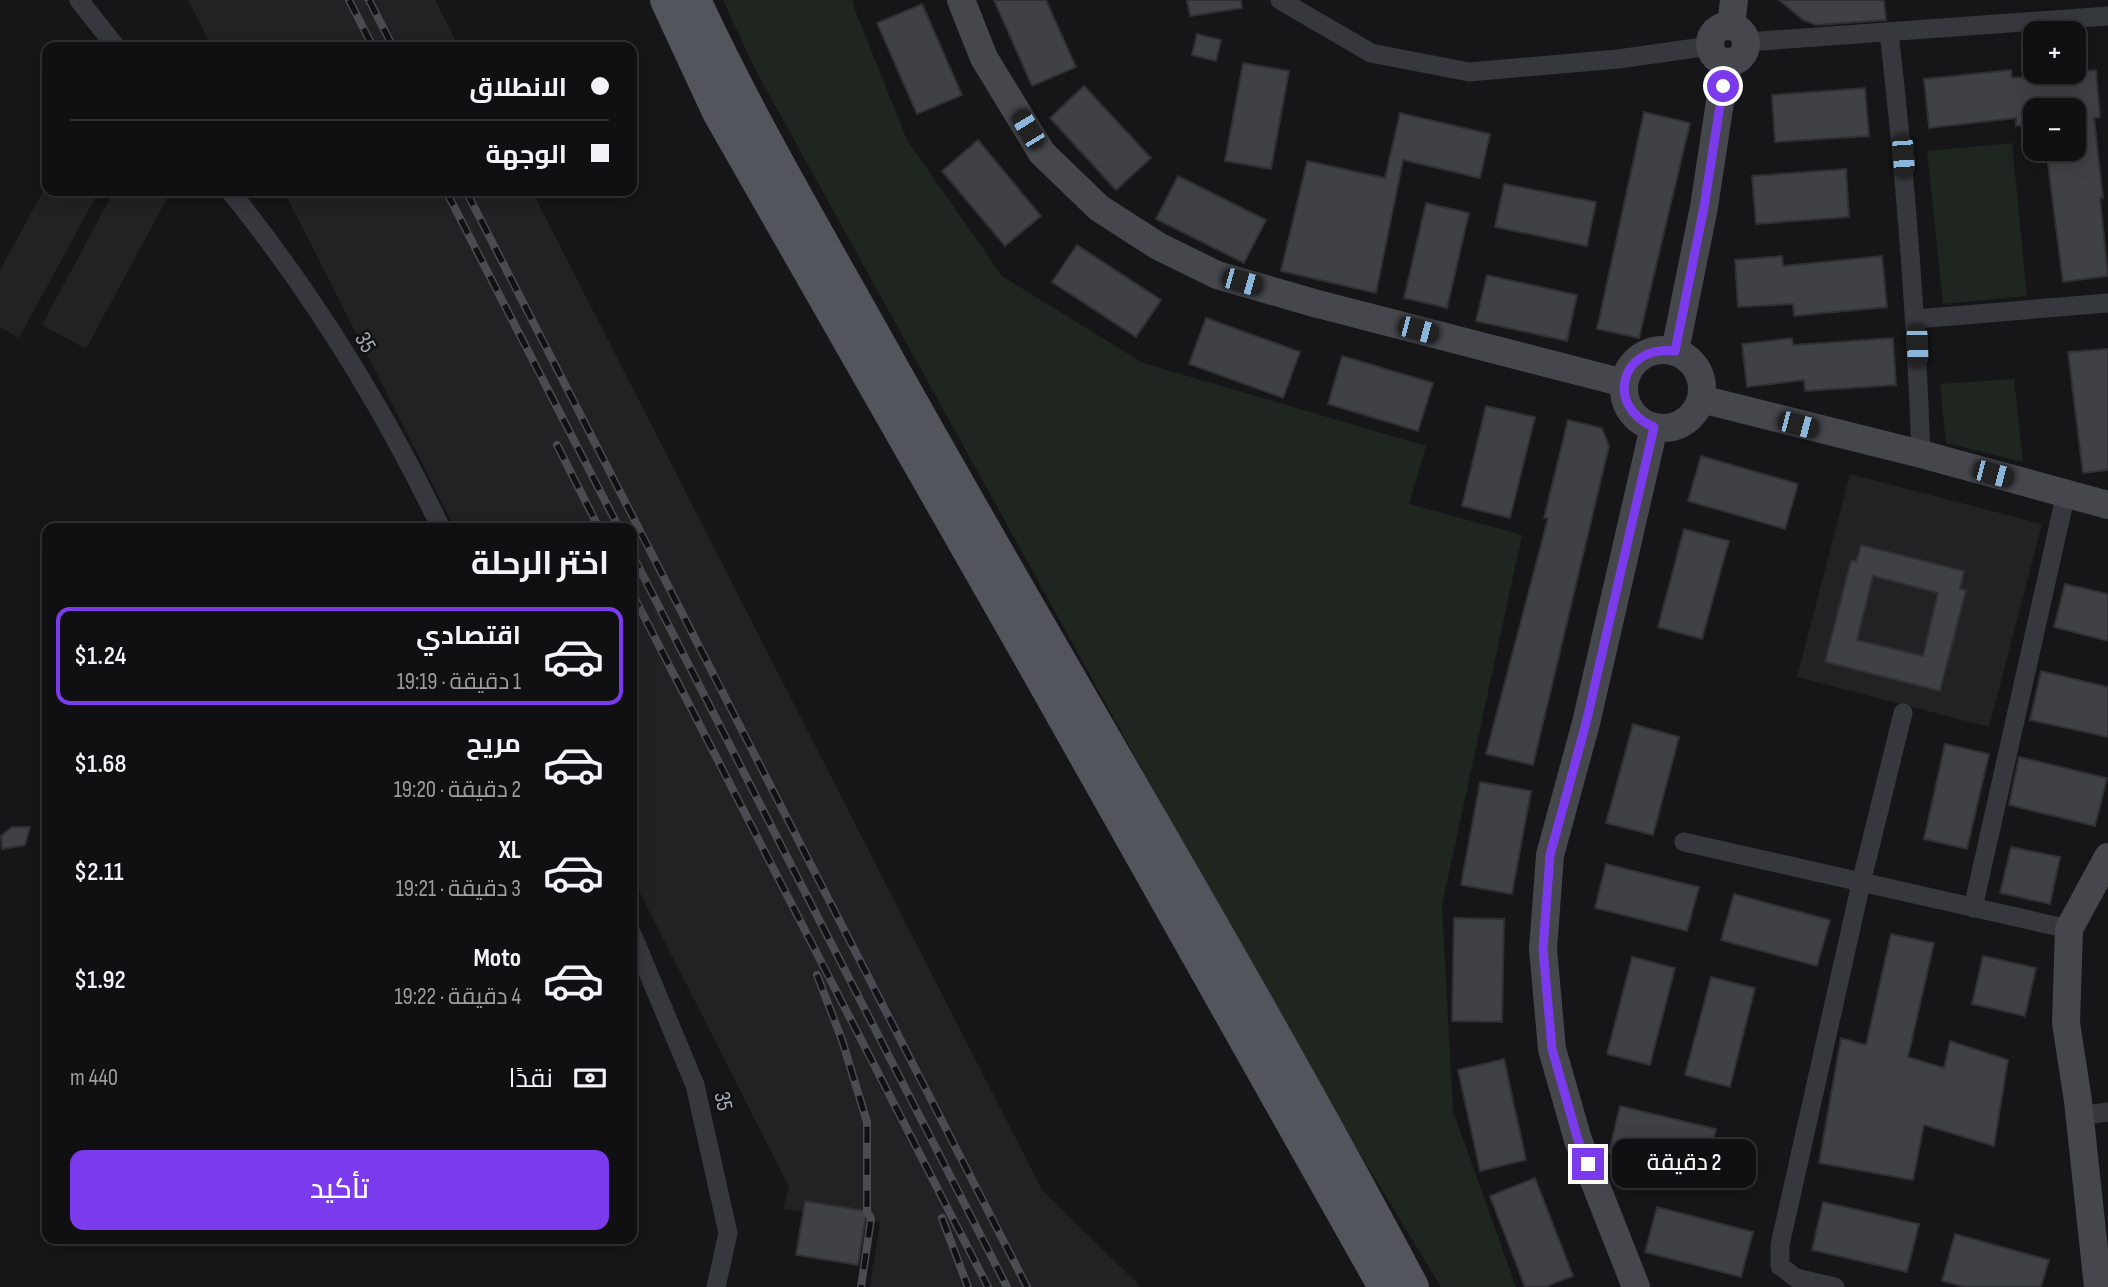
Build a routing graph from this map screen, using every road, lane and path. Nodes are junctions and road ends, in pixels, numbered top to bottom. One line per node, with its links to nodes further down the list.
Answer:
1 (79, 0): 9 (street)
2 (666, 0): 32 (main road)
3 (695, 0): 33 (main road)
4 (961, 0): 15 (street)
5 (1280, 0): 10 (street)
6 (2108, 16): 8 (street)
7 (1737, 23): 8 (street); 10 (street)
8 (1889, 32): 13 (street)
9 (112, 42)
10 (1718, 54): 14 (street)
11 (234, 196): 21 (street, 35)
12 (2108, 303): 13 (street)
13 (1916, 319): 18 (street)
14 (1675, 351): 15 (street); 16 (street)
15 (1624, 383): 17 (street)
16 (1701, 399): 17 (street); 18 (street)
17 (1654, 427): 34 (street)
18 (1921, 454): 19 (street)
19 (2066, 493): 20 (street); 26 (street)
20 (2108, 505)
21 (439, 523)
22 (1903, 713): 25 (street)
23 (1684, 842): 25 (street)
24 (2108, 858): 27 (street)
25 (1861, 883): 26 (street); 35 (street)
26 (1973, 908): 27 (street)
27 (2069, 929): 30 (street)
28 (637, 946): 31 (street, 35)
29 (2108, 1112): 30 (street)
30 (2079, 1116): 36 (street)
31 (716, 1287)
32 (1384, 1287)
33 (1413, 1287)
34 (1636, 1287)
35 (1835, 1287)
36 (2098, 1287)

